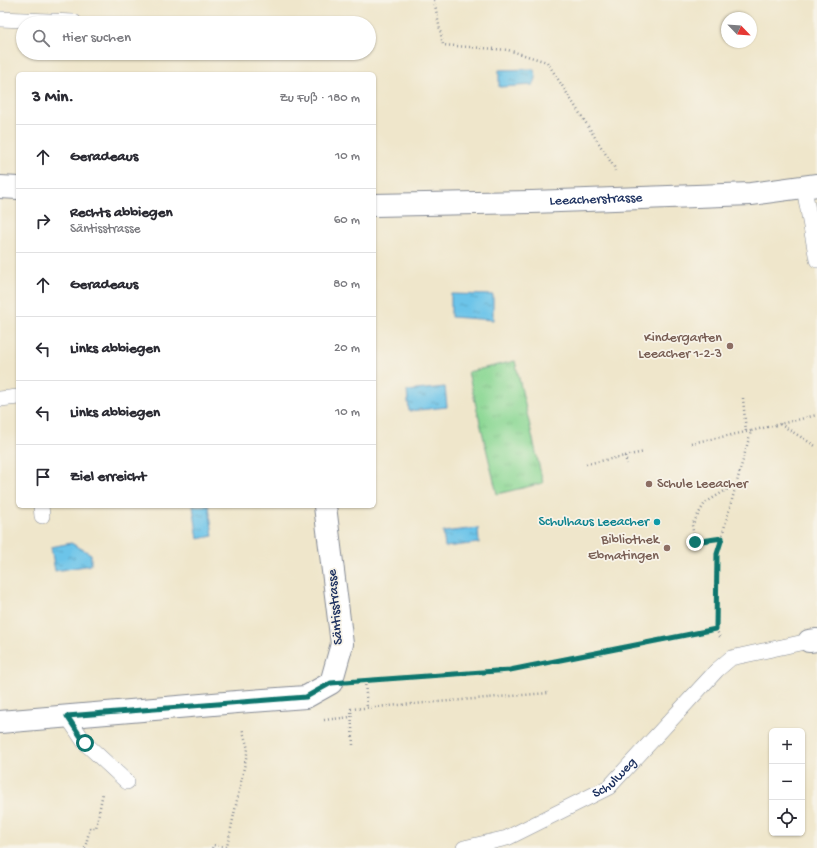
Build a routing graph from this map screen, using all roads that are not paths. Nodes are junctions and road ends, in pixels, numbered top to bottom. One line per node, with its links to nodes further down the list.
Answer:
1 (0, 19): 2 (lane)
2 (16, 20)
3 (0, 187): 5 (street)
4 (810, 187): 6 (street, Leeacherstrasse); 7 (lane)
5 (16, 188)
6 (376, 205)
7 (817, 260)
8 (16, 397): 9 (lane)
9 (0, 399)
10 (325, 508): 12 (street, Säntisstrasse)
11 (813, 640): 15 (lane, Schulweg)
12 (67, 716): 13 (street); 14 (lane)
13 (0, 722)
14 (127, 782)
15 (464, 848)

